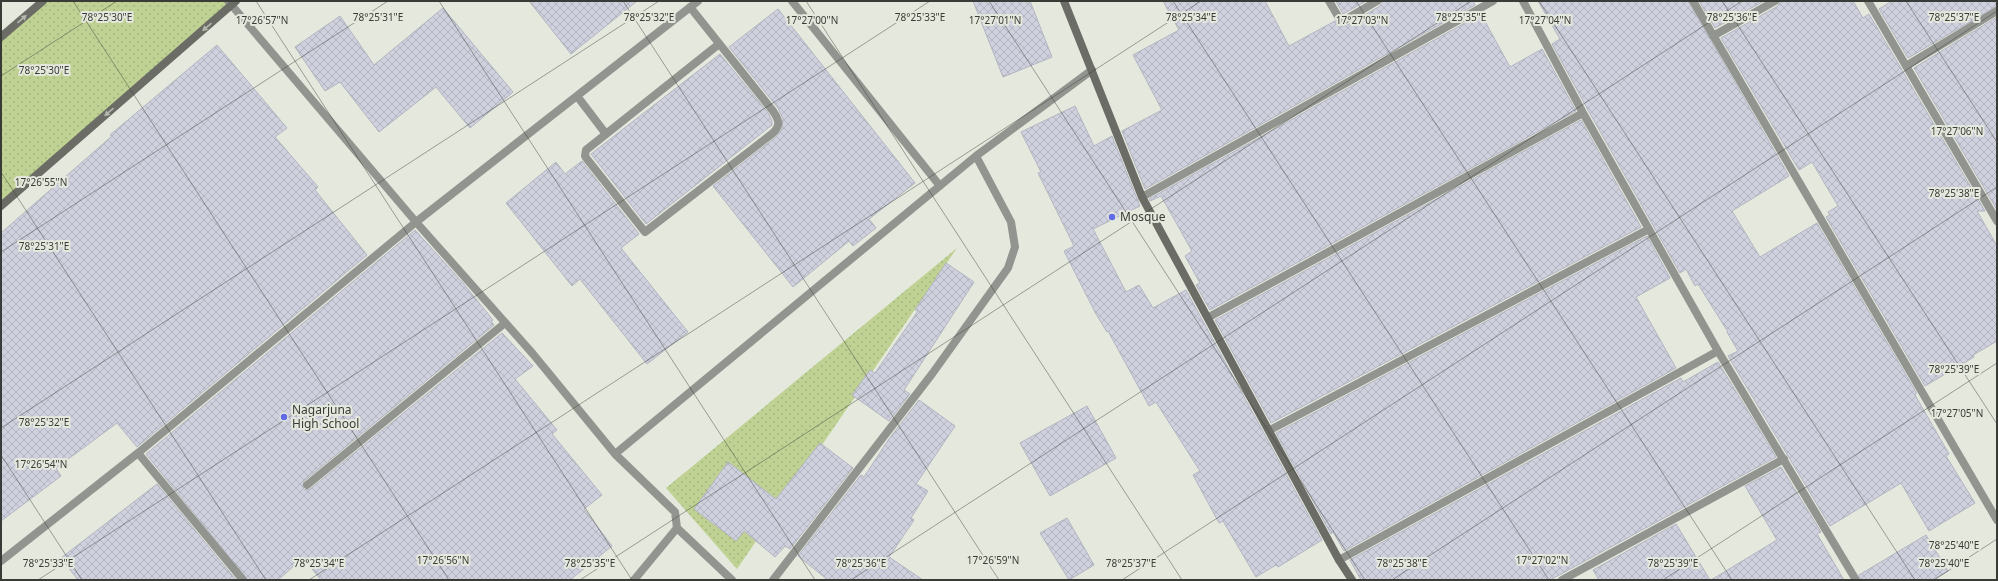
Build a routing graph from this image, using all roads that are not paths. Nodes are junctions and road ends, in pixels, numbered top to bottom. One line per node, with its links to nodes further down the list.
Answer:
1 (43, 1): 16 (street, one-way to 1)
2 (698, 1): 13 (street)
3 (792, 1): 24 (street)
4 (1064, 1): 19 (street)
5 (1329, 1): 6 (street)
6 (1378, 1)
7 (1493, 1): 25 (street)
8 (1523, 1): 21 (street)
9 (1693, 1): 15 (street)
10 (1775, 1): 15 (street)
11 (1868, 1): 18 (street)
12 (232, 2): 26 (street, one-way to 26); 28 (street)
13 (690, 8): 17 (street); 20 (street)
14 (1997, 11): 18 (street)
15 (1713, 36): 38 (street)
16 (1, 37)
17 (719, 44): 22 (street); 22 (street)
18 (1906, 66): 27 (street)
19 (1092, 70): 23 (street); 25 (street)
20 (577, 96): 22 (street); 28 (street)
21 (1583, 113): 29 (street); 30 (street)
22 (606, 134)
23 (976, 156): 24 (street); 45 (street)
24 (940, 186): 35 (street)
25 (1142, 197): 30 (street)
26 (1, 206)
27 (1997, 220)
28 (416, 222): 31 (street); 34 (street)
29 (1649, 229): 32 (street); 33 (street)
30 (1209, 317): 33 (street)
31 (504, 323): 35 (street); 37 (street)
32 (1718, 352): 36 (street); 40 (street)
33 (1270, 430): 40 (street)
34 (138, 453): 41 (street); 42 (street)
35 (616, 454): 39 (street)
36 (1784, 459): 47 (street); 48 (street)
37 (307, 486)
38 (1997, 520)
39 (677, 528): 43 (street); 44 (street)
40 (1339, 560): 46 (street)
41 (1, 561)
42 (243, 580)
43 (634, 580)
44 (732, 580)
45 (773, 580)
46 (1352, 580)
47 (1562, 580)
48 (1855, 580)

